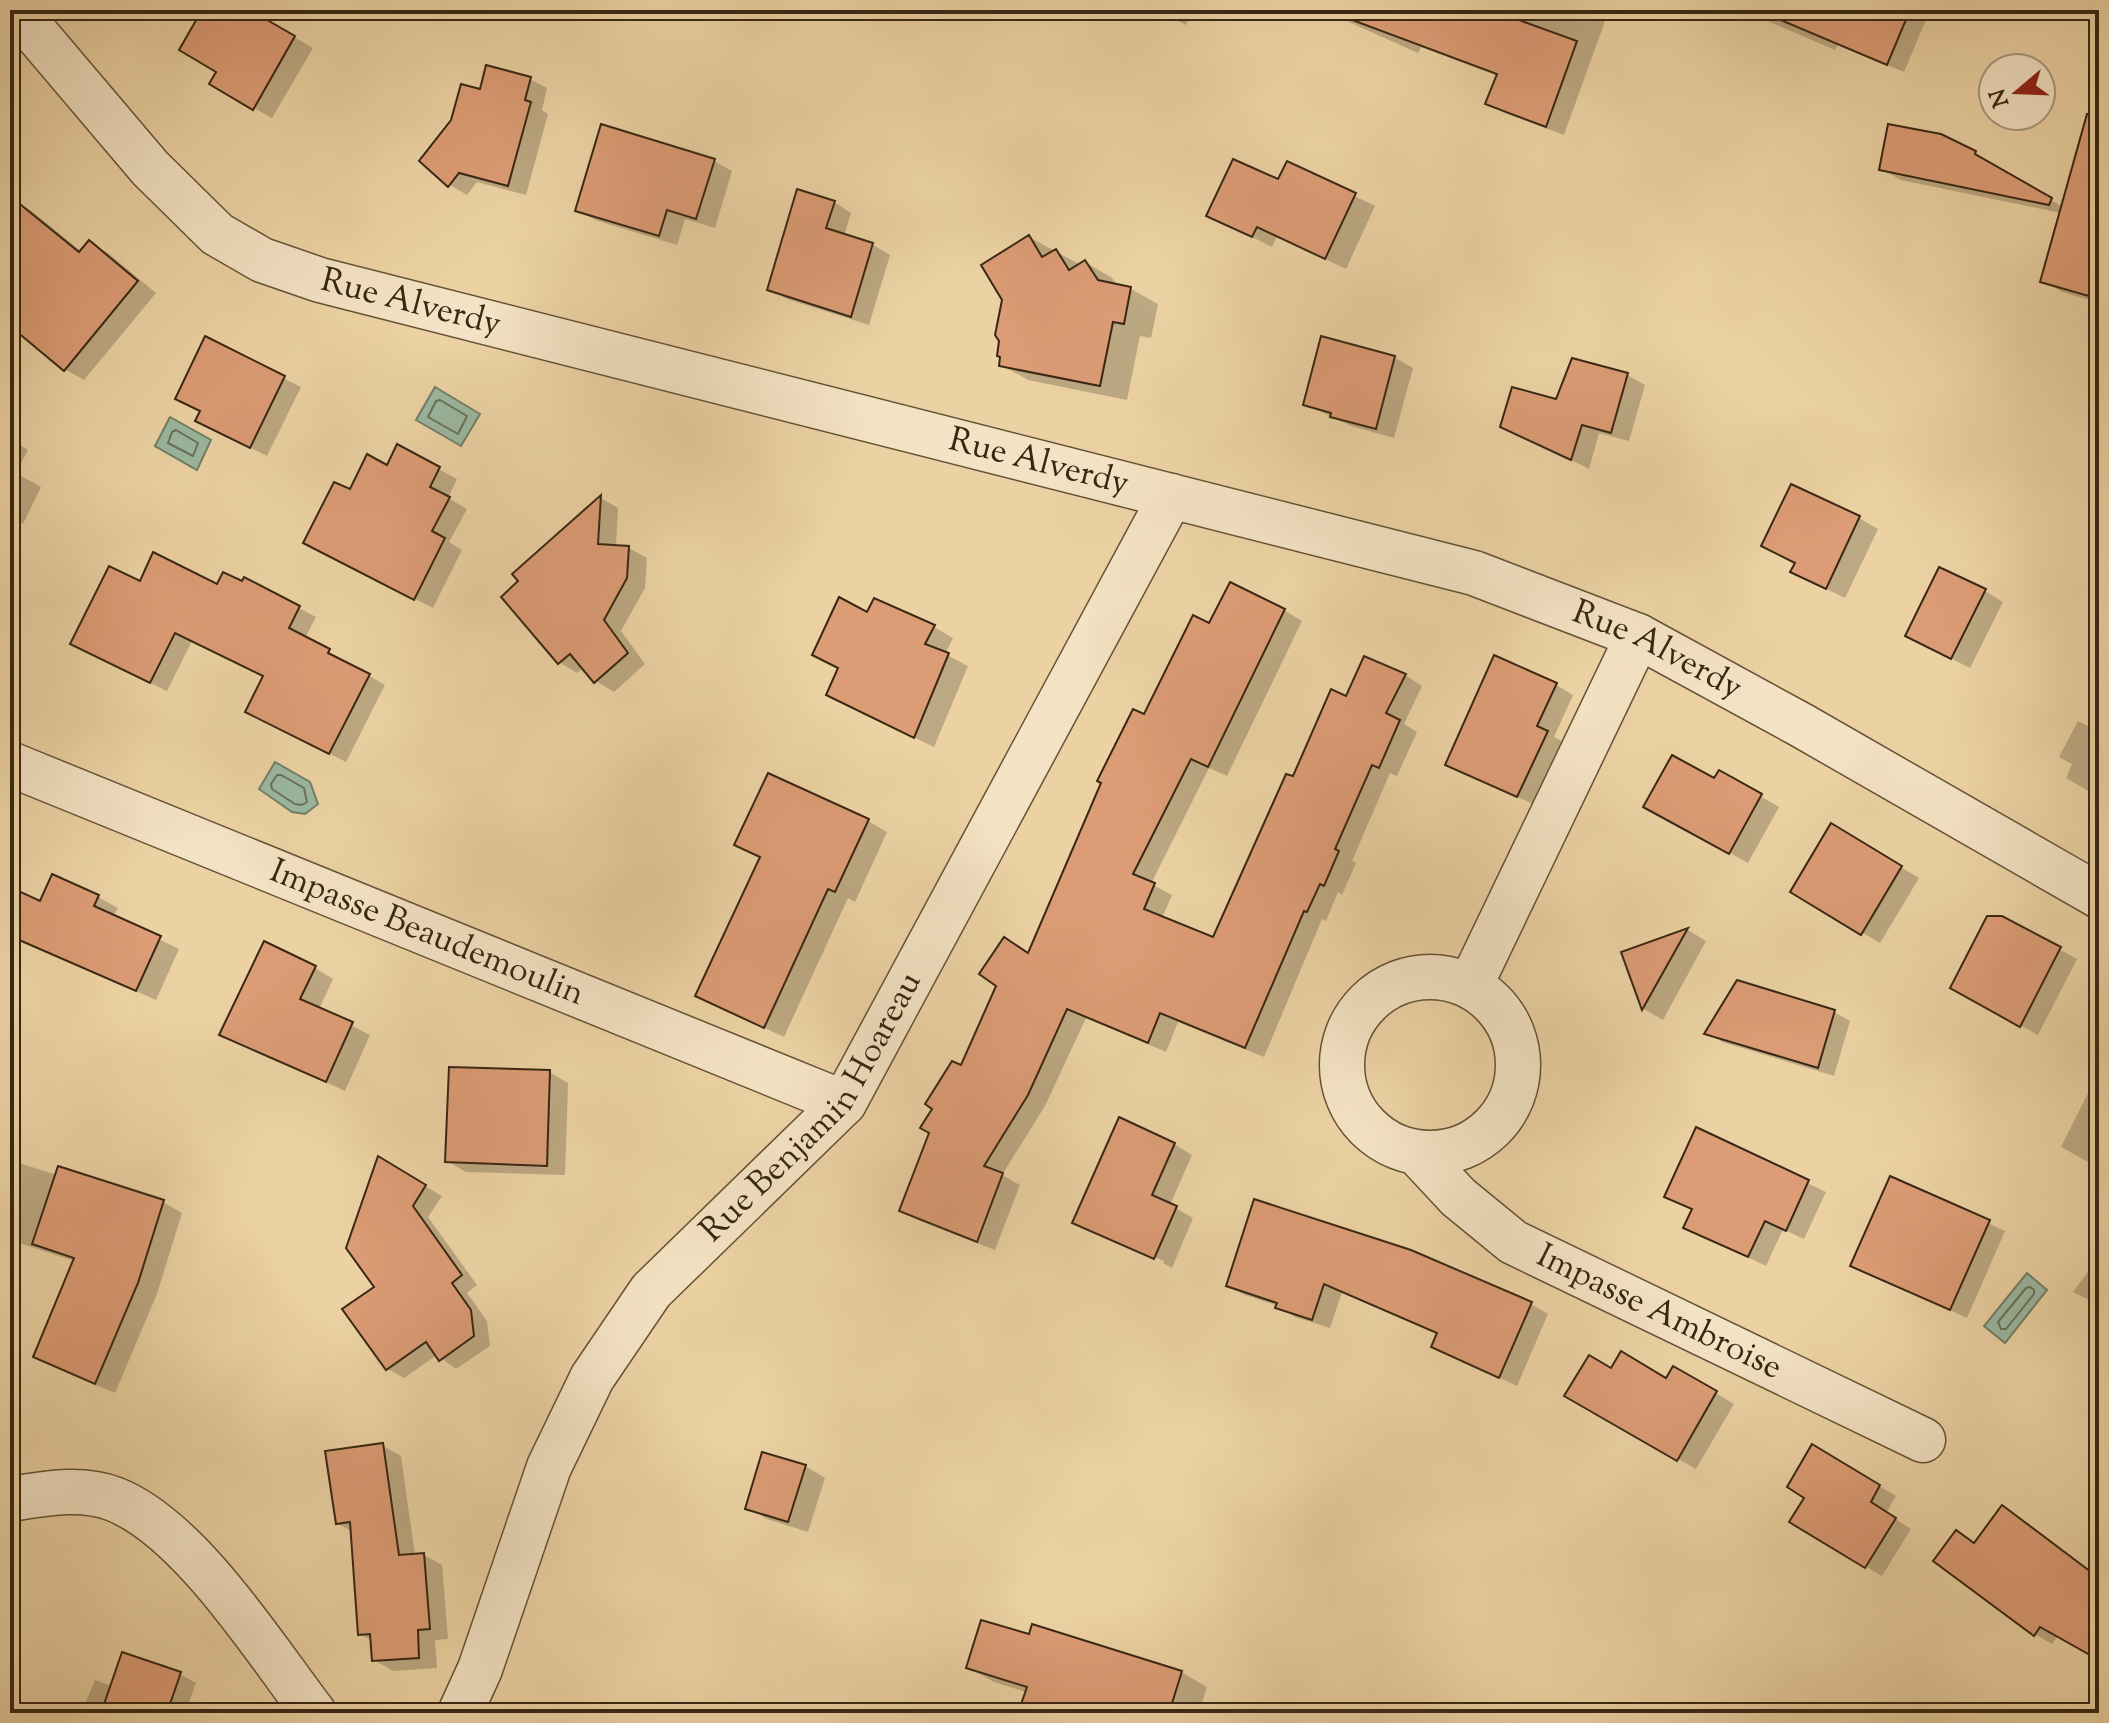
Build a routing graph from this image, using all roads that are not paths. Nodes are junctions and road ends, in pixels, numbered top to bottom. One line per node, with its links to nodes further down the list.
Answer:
1 (16, 10): 2 (street, Rue Alverdy)
2 (1171, 496): 3 (street, Rue Alverdy); 7 (street, Rue Benjamin Hoareau)
3 (1638, 636): 5 (street, Rue Alverdy); 6 (street)
4 (10, 764): 7 (street, Impasse Beaudemoulin)
5 (2099, 896)
6 (1470, 986): 8 (street, Impasse Ambroise); 8 (street, Impasse Ambroise)
7 (844, 1103): 12 (street, Rue Benjamin Hoareau)
8 (1418, 1154): 9 (street, Impasse Ambroise)
9 (1923, 1440)
10 (10, 1499): 11 (street)
11 (314, 1713)
12 (460, 1713)

